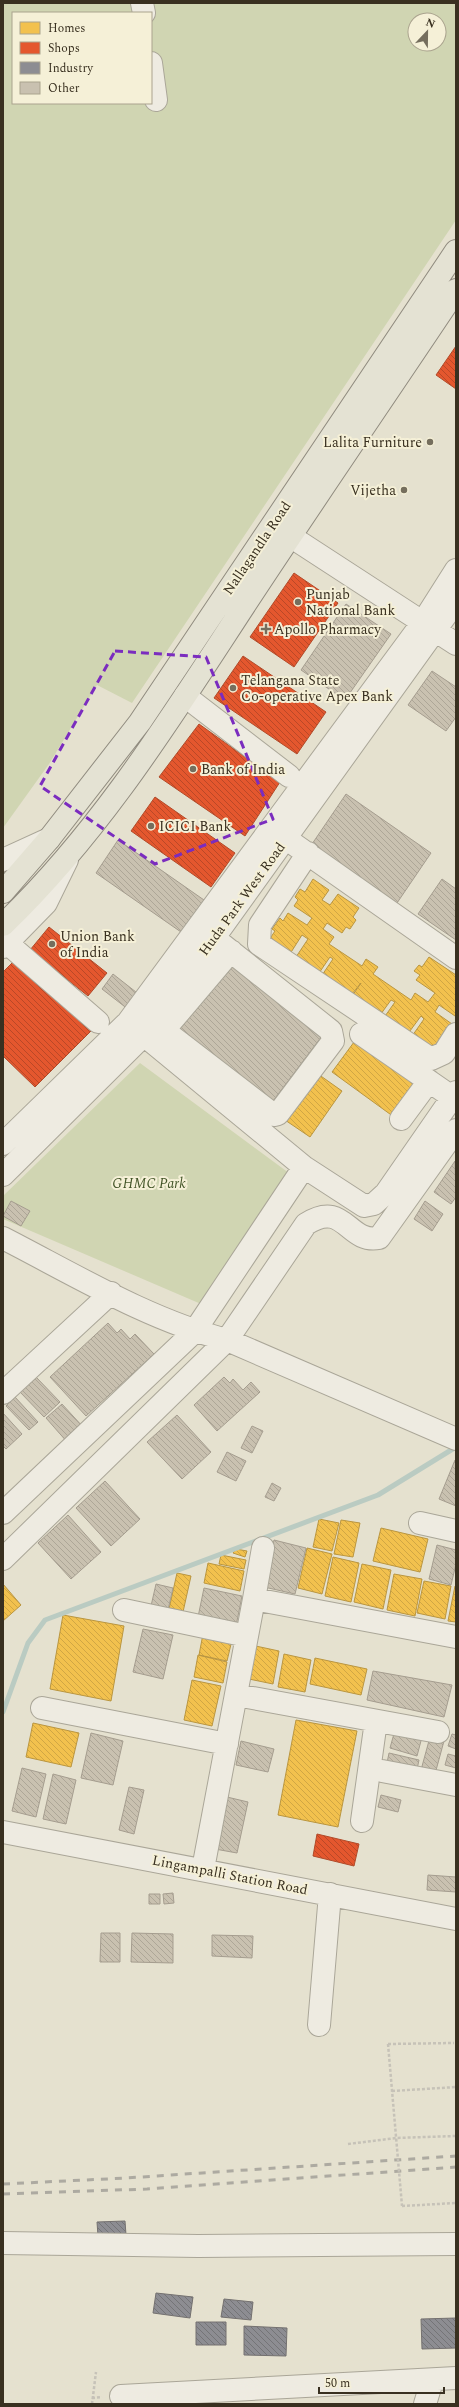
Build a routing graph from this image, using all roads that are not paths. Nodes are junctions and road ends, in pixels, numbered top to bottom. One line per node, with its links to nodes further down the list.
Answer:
1 (152, 70): 2 (street)
2 (156, 100)
3 (456, 251): 13 (main road, Nallagandla Road)
4 (456, 290): 5 (main road, Nallagandla Road)
5 (290, 536): 8 (street); 10 (main road, Nallagandla Road)
6 (456, 570): 8 (street, Huda Park West Road)
7 (456, 601): 8 (street, Huda Park West Road)
8 (429, 626): 9 (street); 12 (street, Huda Park West Road); 21 (street, Huda Park West Road)
9 (456, 644)
10 (185, 696): 11 (street); 17 (main road, Nallagandla Road)
11 (289, 776)
12 (286, 838): 14 (street); 18 (street, Huda Park West Road)
13 (49, 839): 15 (street); 16 (main road, Nallagandla Road)
14 (308, 853): 19 (street); 23 (street)
15 (3, 860)
16 (3, 892)
17 (4, 938): 20 (street)
18 (222, 945): 18 (street); 21 (street, Huda Park West Road)
19 (456, 958)
20 (98, 1022)
21 (136, 1028): 28 (street, Huda Park West Road); 29 (street); 30 (street, Huda Park West Road)
22 (360, 1034): 24 (street)
23 (456, 1034)
24 (429, 1081): 25 (street); 26 (street)
25 (454, 1094): 29 (street)
26 (401, 1119)
27 (456, 1130): 34 (street)
28 (3, 1144)
29 (304, 1167): 33 (street)
30 (3, 1175)
31 (3, 1238): 32 (street)
32 (111, 1293): 33 (street); 35 (street)
33 (194, 1332): 34 (street); 37 (street)
34 (227, 1340): 36 (street); 41 (street)
35 (3, 1393)
36 (454, 1438)
37 (3, 1513)
38 (420, 1522): 39 (street)
39 (456, 1531)
40 (263, 1548): 42 (street)
41 (3, 1559)
42 (254, 1599): 44 (street); 45 (street)
43 (124, 1610): 44 (street)
44 (247, 1636): 46 (street)
45 (456, 1637)
46 (236, 1695): 48 (street); 50 (street)
47 (42, 1708): 50 (street)
48 (376, 1721): 49 (street); 53 (street)
49 (438, 1732)
50 (227, 1744): 55 (street)
51 (382, 1771): 52 (street)
52 (456, 1785)
53 (362, 1821)
54 (3, 1832): 55 (street, Lingampalli Station Road)
55 (203, 1869): 56 (street, Lingampalli Station Road)
56 (330, 1894): 57 (street, Lingampalli Station Road); 58 (street)
57 (456, 1919)
58 (318, 2025)
59 (3, 2243): 60 (street)
60 (456, 2244)
61 (456, 2378): 62 (street)
62 (432, 2381): 63 (street); 64 (street)
63 (121, 2396)
64 (425, 2404)

